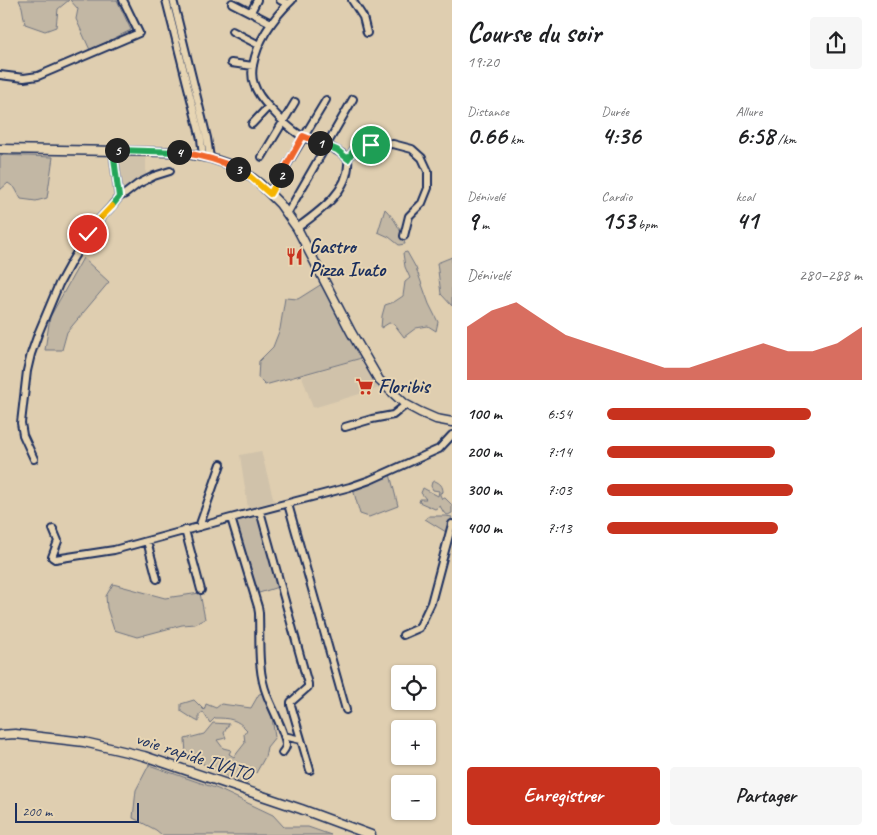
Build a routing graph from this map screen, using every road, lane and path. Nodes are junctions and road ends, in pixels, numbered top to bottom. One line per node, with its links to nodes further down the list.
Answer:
1 (123, 0): 16 (street)
2 (166, 0): 27 (street)
3 (173, 0): 27 (street)
4 (257, 0): 9 (street)
5 (280, 0): 7 (street)
6 (352, 0): 12 (street)
7 (290, 2): 10 (street)
8 (232, 3): 9 (street)
9 (251, 12): 10 (street)
10 (271, 23): 13 (street)
11 (232, 30): 13 (street)
12 (367, 33)
13 (259, 44): 15 (street)
14 (231, 63): 15 (street)
15 (253, 66): 20 (street)
16 (0, 75)
17 (353, 99): 24 (street)
18 (326, 100): 23 (street)
19 (295, 102): 21 (street)
20 (268, 107): 21 (street); 22 (street)
21 (283, 122): 23 (street); 28 (street)
22 (252, 124)
23 (303, 136): 24 (street); 31 (street)
24 (326, 146): 29 (street); 33 (street)
25 (0, 149): 26 (main road)
26 (113, 150): 27 (main road); 32 (street)
27 (207, 157): 31 (main road)
28 (262, 157)
29 (348, 159): 34 (street); 35 (street)
30 (170, 171): 32 (street)
31 (270, 194): 33 (main road)
32 (119, 197): 40 (street)
33 (287, 214): 34 (main road)
34 (297, 228): 36 (main road)
35 (404, 236)
36 (405, 404): 37 (main road); 38 (street)
37 (452, 422)
38 (345, 426)
39 (452, 434): 42 (street)
40 (34, 459)
41 (221, 464): 46 (street)
42 (288, 504): 43 (street); 53 (street)
43 (260, 511): 44 (street); 56 (street)
44 (231, 518): 46 (street); 55 (street)
45 (452, 524): 52 (street)
46 (199, 526): 48 (street)
47 (53, 529): 49 (street)
48 (185, 530): 49 (street); 51 (street)
49 (147, 541): 50 (street)
50 (157, 579)
51 (201, 590)
52 (403, 635)
53 (346, 710)
54 (0, 735): 59 (main road, voie rapide IVATO)
55 (284, 736): 56 (street); 57 (street)
56 (301, 740): 58 (street)
57 (282, 752)
58 (310, 770)
59 (371, 835)

